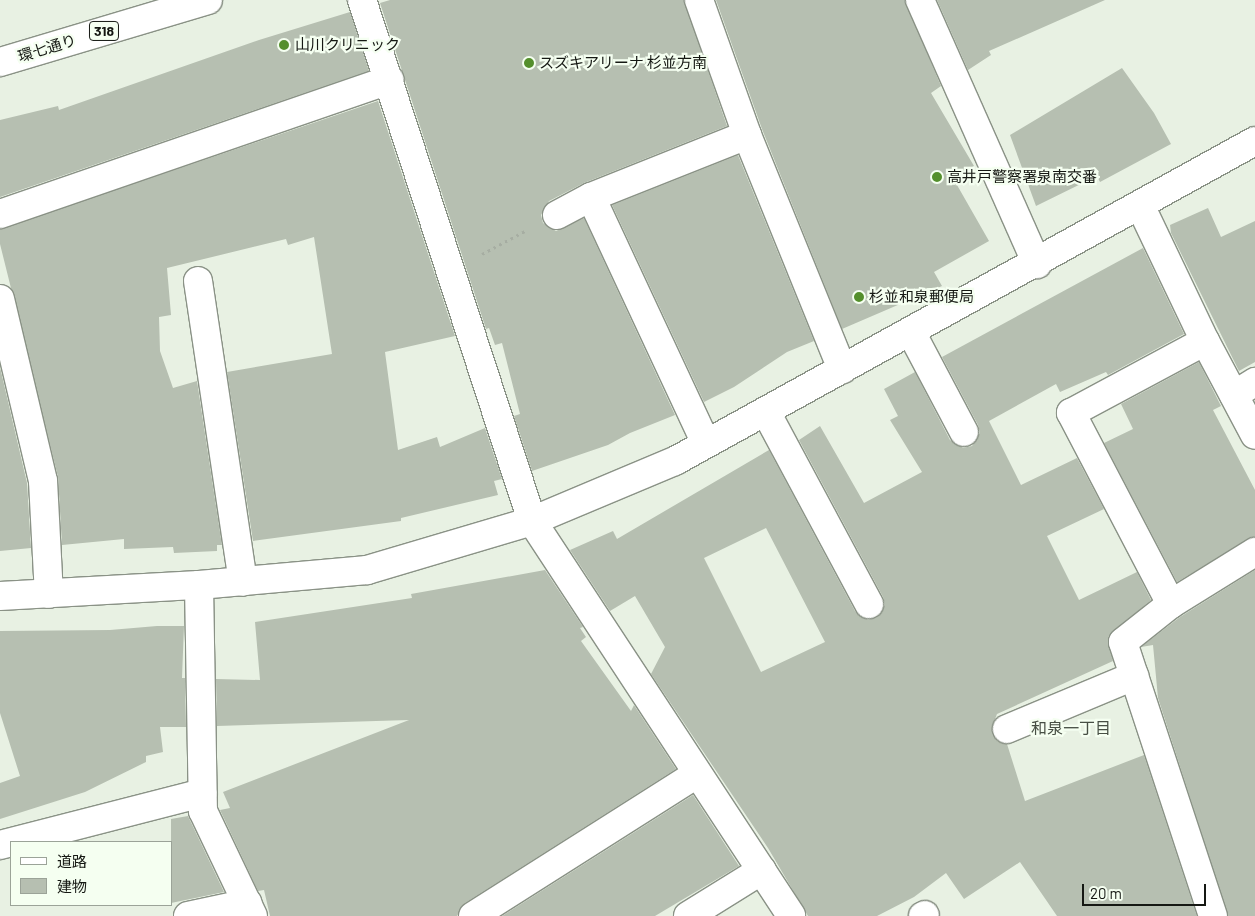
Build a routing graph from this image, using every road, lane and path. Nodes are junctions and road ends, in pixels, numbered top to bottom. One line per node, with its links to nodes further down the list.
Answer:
1 (208, 0): 5 (street, 環七通り / 318)
2 (362, 0): 6 (street)
3 (700, 0): 7 (street)
4 (920, 0): 13 (street)
5 (0, 62)
6 (390, 80): 11 (street); 14 (street)
7 (747, 134): 9 (street); 20 (street)
8 (1255, 141): 10 (street)
9 (591, 197): 12 (street); 25 (street)
10 (1140, 205): 13 (street); 19 (street)
11 (0, 214)
12 (557, 215): 14 (path)
13 (1037, 264): 17 (street)
14 (450, 270): 26 (street)
15 (198, 282): 28 (street)
16 (0, 298): 18 (street)
17 (911, 332): 20 (street); 23 (street)
18 (5, 333): 30 (street)
19 (1205, 341): 21 (street); 33 (street)
20 (842, 369): 22 (street)
21 (1244, 389): 24 (street)
22 (766, 412): 25 (street); 32 (street)
23 (964, 432)
24 (1255, 435)
25 (706, 444): 26 (street)
26 (532, 521): 28 (street); 36 (street)
27 (1255, 552): 33 (street)
28 (243, 582): 29 (street)
29 (199, 585): 30 (street); 37 (street)
30 (49, 594): 31 (street)
31 (0, 596)
32 (869, 604)
33 (1171, 604): 34 (street)
34 (1134, 676): 35 (street); 45 (street)
35 (1007, 729)
36 (697, 774): 39 (street); 42 (street)
37 (202, 792): 38 (street); 40 (street)
38 (15, 841)
39 (762, 870): 43 (street); 44 (street)
40 (250, 910): 41 (street)
41 (188, 916)
42 (473, 916)
43 (688, 916)
44 (791, 916)
45 (1213, 916)

